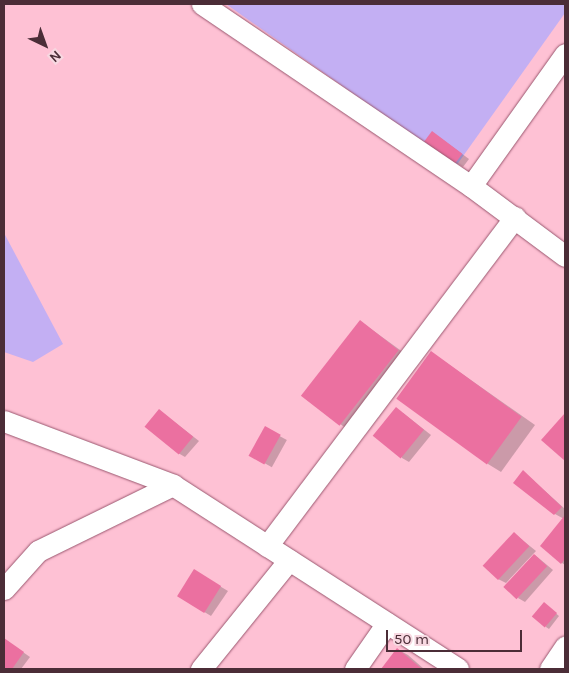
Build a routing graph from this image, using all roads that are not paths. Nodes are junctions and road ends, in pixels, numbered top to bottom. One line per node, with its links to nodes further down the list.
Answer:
1 (202, 4): 3 (street)
2 (565, 54): 3 (street)
3 (471, 186): 4 (street)
4 (515, 217): 5 (street); 8 (street)
5 (565, 256)
6 (4, 421): 7 (street)
7 (173, 485): 8 (street); 10 (street)
8 (267, 546): 9 (street)
9 (289, 560): 11 (street); 13 (street)
10 (4, 589)
11 (387, 623): 14 (street); 15 (street)
12 (565, 647): 16 (street)
13 (201, 669)
14 (355, 669)
15 (458, 669)
16 (550, 669)

